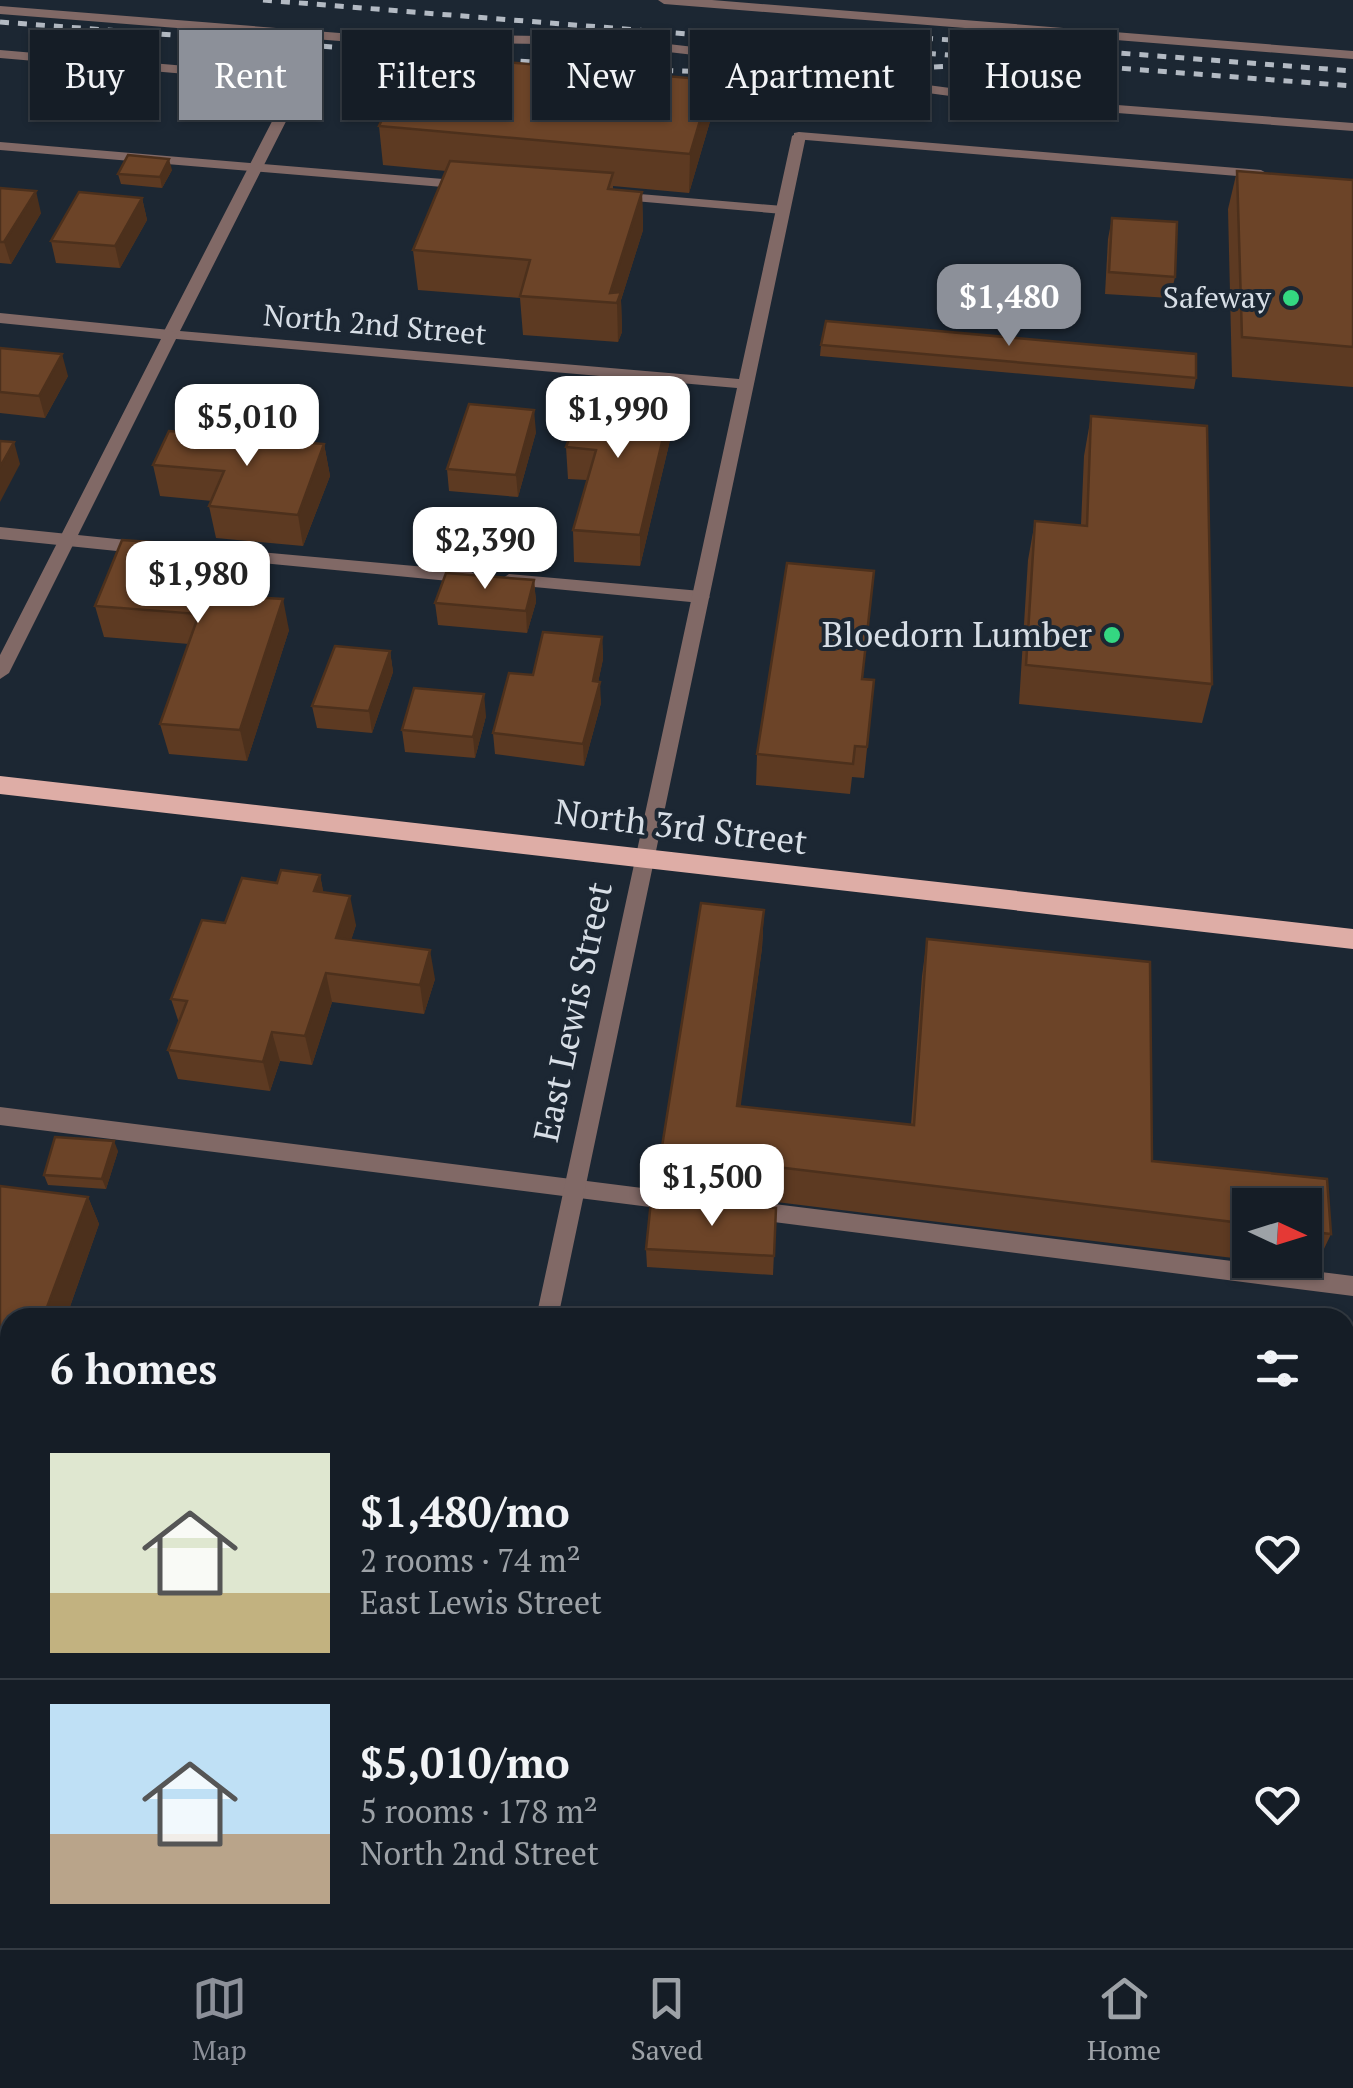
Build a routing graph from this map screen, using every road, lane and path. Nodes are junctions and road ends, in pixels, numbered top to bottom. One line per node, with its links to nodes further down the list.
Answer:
1 (664, 0): 4 (street)
2 (0, 10): 5 (street)
3 (0, 54): 7 (street)
4 (1353, 55)
5 (1353, 127)
6 (0, 146): 7 (street)
7 (256, 168): 9 (street); 13 (street)
8 (1274, 175): 11 (street, East Lewis Street)
9 (490, 186)
10 (607, 196): 11 (street)
11 (783, 210): 14 (street, East Lewis Street)
12 (0, 318): 13 (street, North 2nd Street)
13 (170, 335): 14 (street, North 2nd Street); 16 (street)
14 (746, 384): 19 (street, East Lewis Street)
15 (0, 533): 16 (street)
16 (65, 541): 17 (street); 20 (street)
17 (164, 550)
18 (204, 553): 19 (street)
19 (701, 597): 22 (street, East Lewis Street)
20 (0, 674)
21 (0, 784): 22 (main road, North 3rd Street)
22 (644, 858): 23 (main road, North 3rd Street); 25 (street, East Lewis Street)
23 (1353, 939)
24 (0, 1116): 25 (street)
25 (574, 1188): 26 (street); 27 (street, East Lewis Street)
26 (1353, 1286)
27 (549, 1308)

